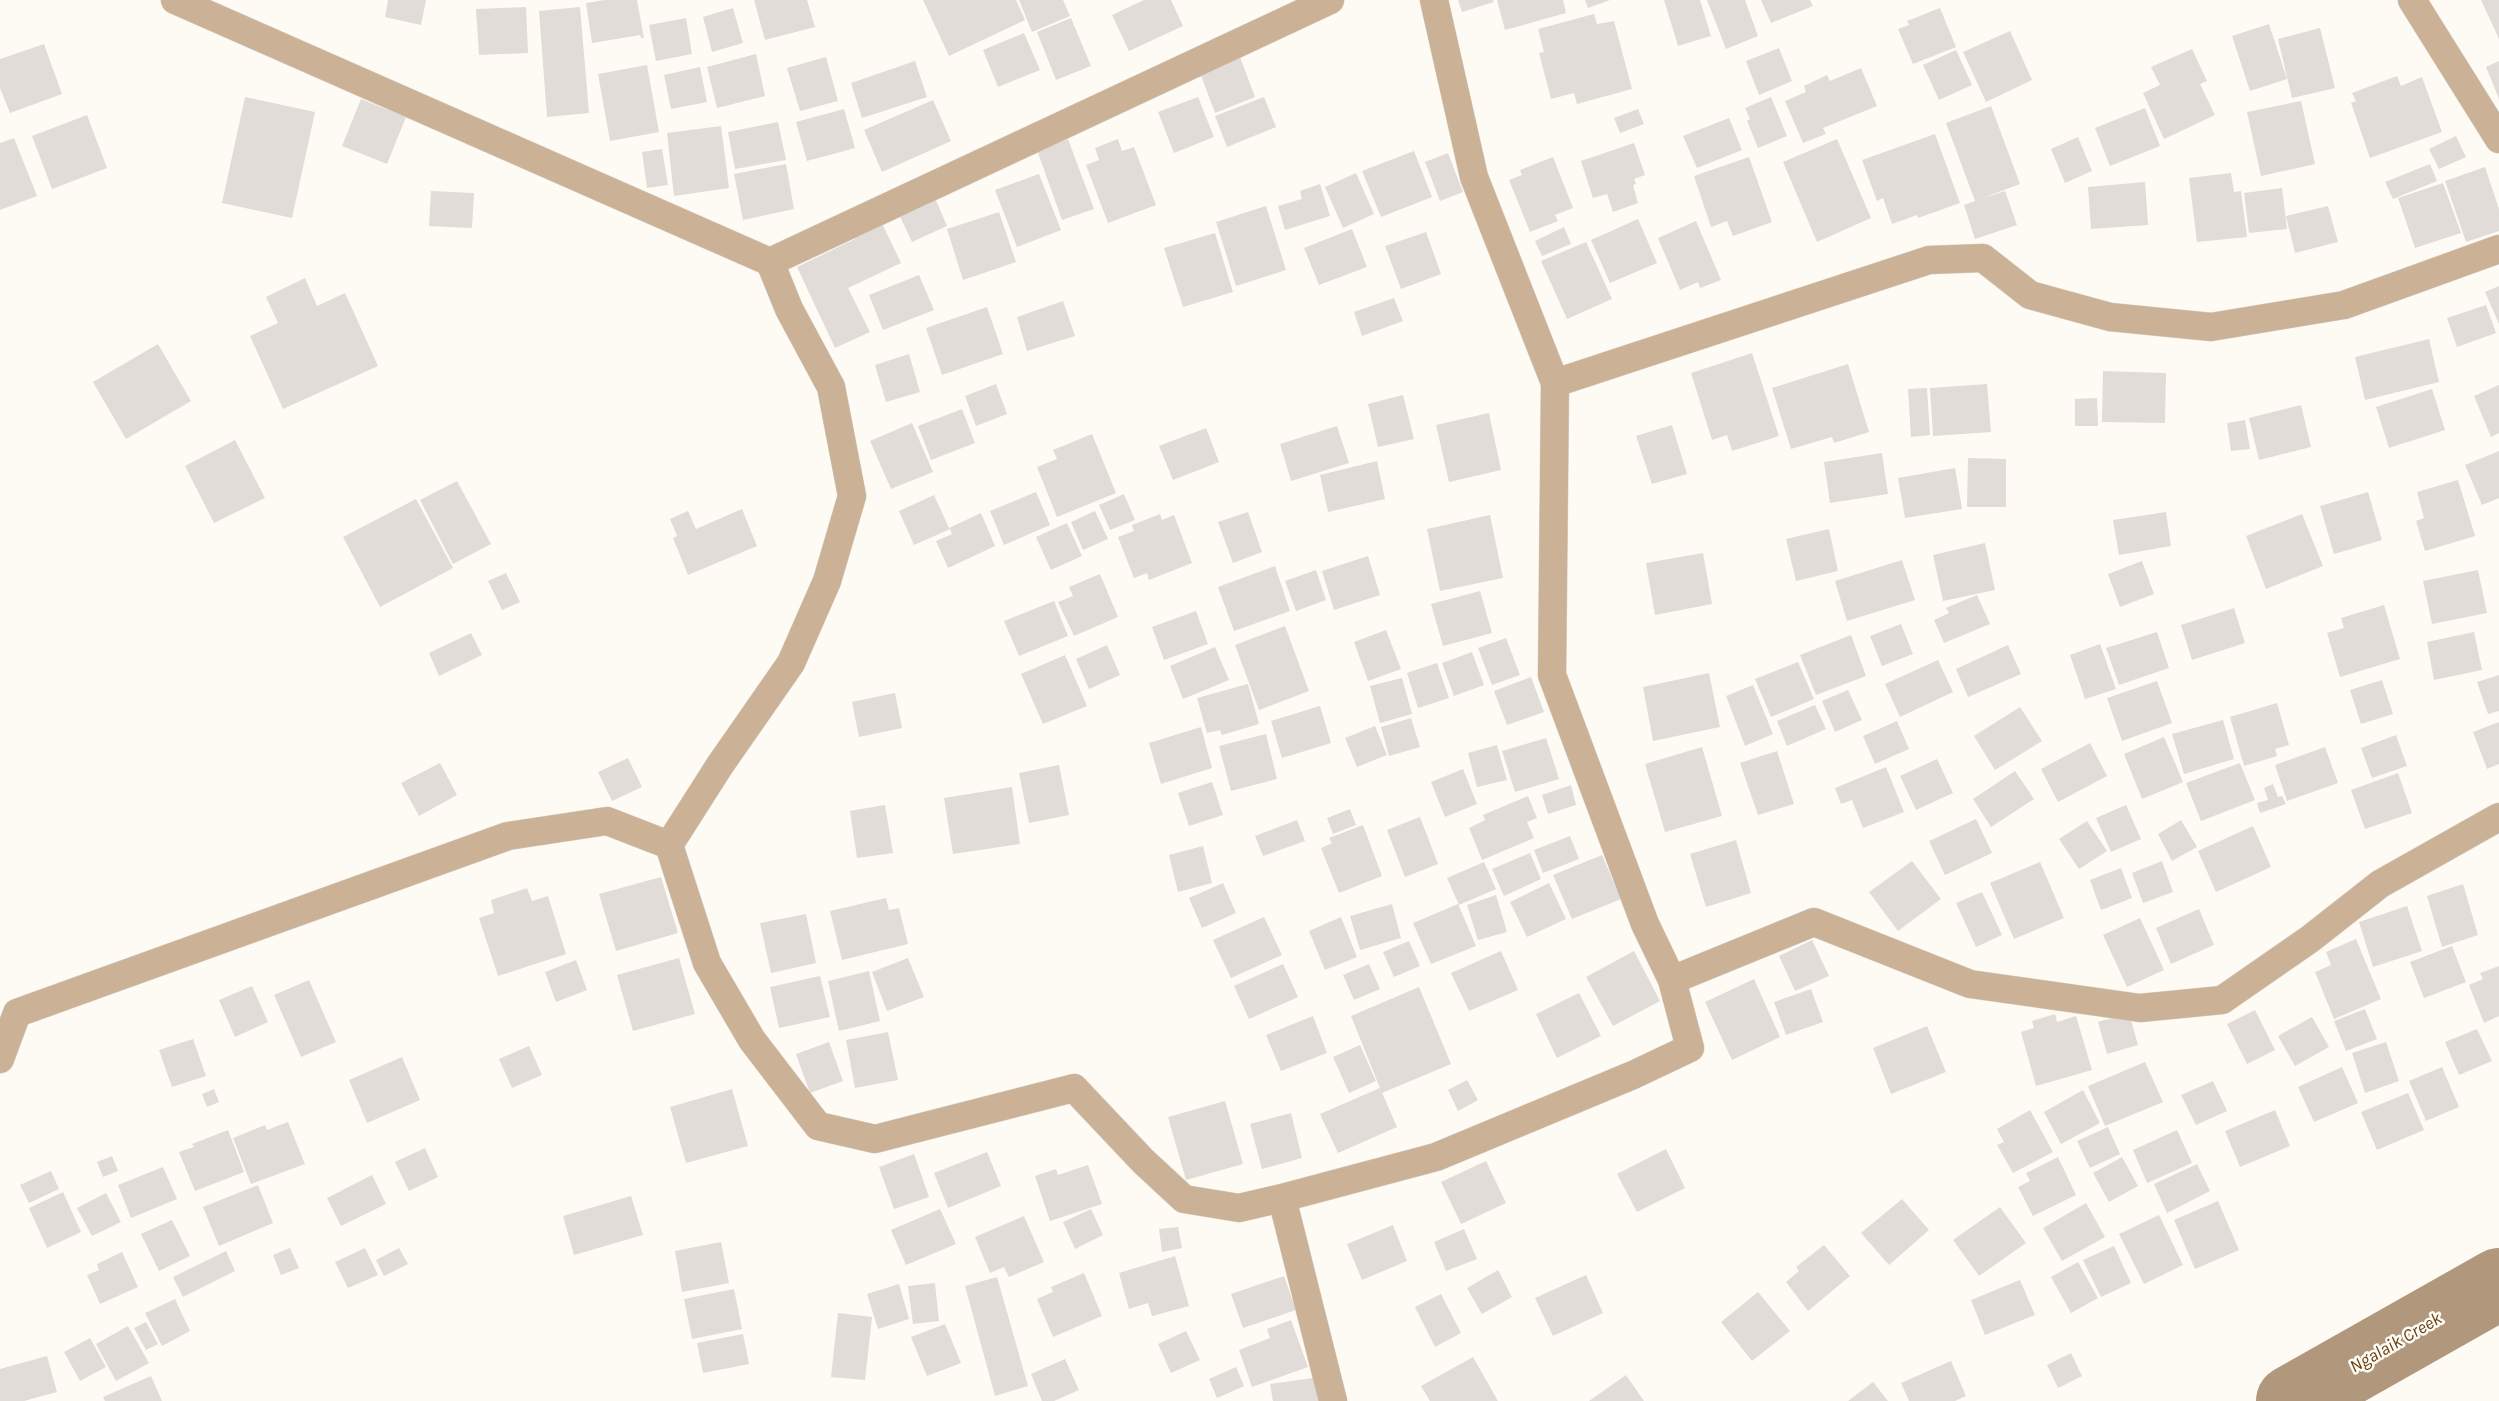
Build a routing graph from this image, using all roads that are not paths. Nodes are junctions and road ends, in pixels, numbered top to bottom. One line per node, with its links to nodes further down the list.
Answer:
1 (177, 0): 7 (street)
2 (1330, 0): 7 (street)
3 (1434, 0): 8 (street)
4 (2412, 0): 5 (street)
5 (2499, 139)
6 (2499, 249): 8 (street)
7 (770, 262): 10 (street)
8 (1555, 383): 11 (street)
9 (2499, 816): 11 (street)
10 (669, 845): 12 (street); 13 (street)
11 (1672, 980): 13 (street)
12 (0, 1059)
13 (1282, 1198): 14 (street)
14 (1333, 1401)

